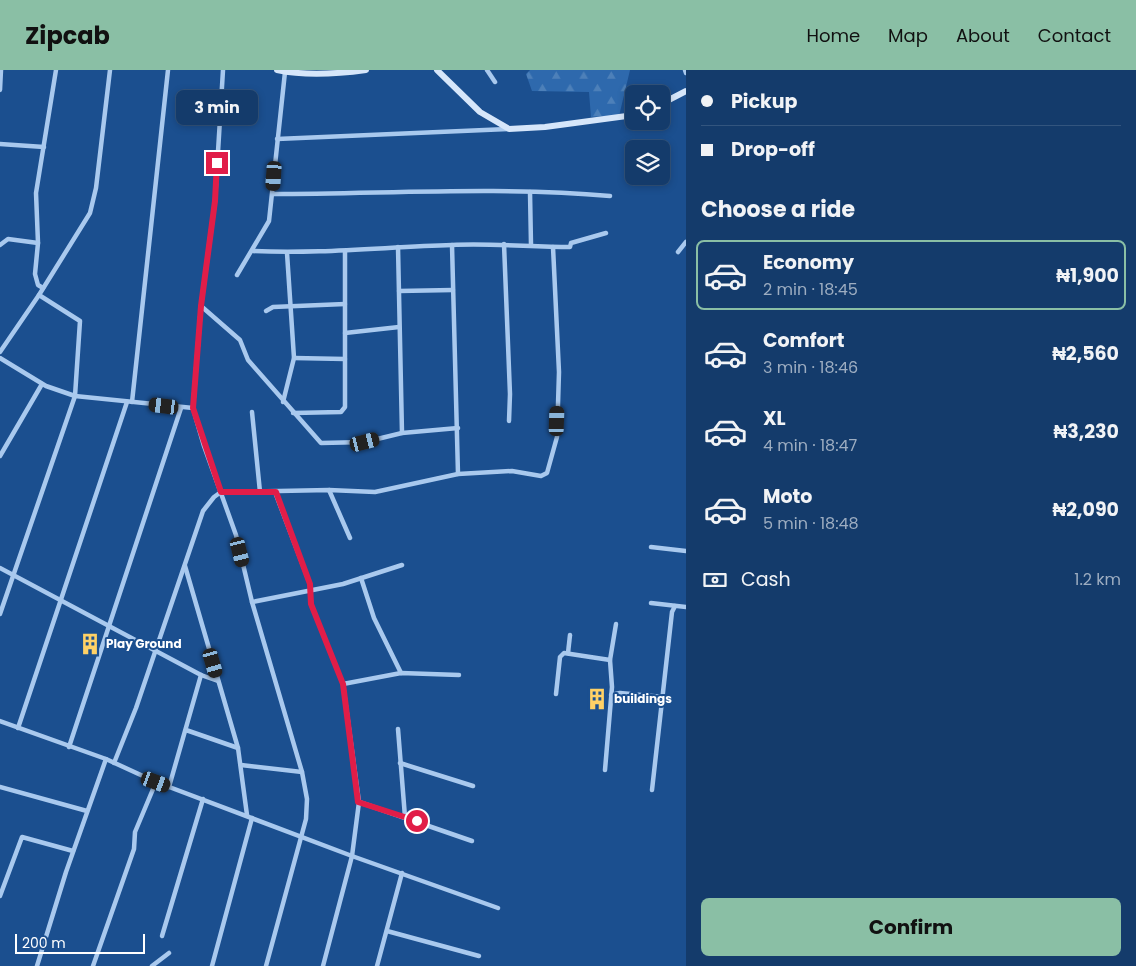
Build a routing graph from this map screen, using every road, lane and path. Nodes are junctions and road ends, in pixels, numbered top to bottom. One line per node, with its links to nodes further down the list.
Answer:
1 (1, 70): 12 (street)
2 (56, 70): 19 (street)
3 (110, 70): 37 (street)
4 (168, 70): 53 (street)
5 (223, 70): 42 (street)
6 (277, 70): 10 (street)
7 (366, 70): 10 (street)
8 (438, 70): 16 (street)
9 (487, 70): 11 (street)
10 (285, 72): 17 (street)
11 (495, 82)
12 (0, 90)
13 (686, 91): 14 (street)
14 (670, 99)
15 (625, 117): 16 (street)
16 (509, 130): 17 (street)
17 (277, 139): 21 (street)
18 (0, 144): 19 (street)
19 (44, 147): 25 (street)
20 (530, 192): 21 (street); 22 (street); 29 (street)
21 (273, 194): 32 (street)
22 (610, 196)
23 (606, 233): 31 (street)
24 (686, 242): 34 (street)
25 (38, 243): 28 (street); 37 (street)
26 (452, 244): 27 (street); 30 (street); 39 (street)
27 (504, 244): 29 (street); 59 (street)
28 (0, 245)
29 (531, 245): 31 (street)
30 (398, 247): 33 (street); 38 (street)
31 (553, 247): 63 (street)
32 (254, 251): 35 (street); 36 (street)
33 (345, 252): 35 (street); 41 (street)
34 (678, 252)
35 (287, 253): 43 (street)
36 (238, 274)
37 (44, 288): 40 (street)
38 (399, 290): 39 (street); 45 (street)
39 (453, 290): 60 (street)
40 (39, 296): 47 (street); 52 (street)
41 (345, 304): 43 (street); 46 (street)
42 (201, 306): 54 (street); 56 (street)
43 (290, 307): 44 (street); 49 (street)
44 (266, 312)
45 (399, 328): 46 (street); 61 (street)
46 (345, 333): 50 (street)
47 (0, 352)
48 (0, 358): 51 (street)
49 (294, 358): 50 (street); 54 (street)
50 (345, 359): 58 (street)
51 (42, 384): 52 (street); 62 (street)
52 (75, 396): 53 (street); 74 (street)
53 (130, 402): 55 (street); 77 (street)
54 (283, 402): 58 (street)
55 (181, 408): 56 (street); 83 (street)
56 (193, 408): 65 (street)
57 (252, 412): 66 (street)
58 (293, 413): 61 (street)
59 (509, 421)
60 (458, 428): 61 (street); 63 (street)
61 (402, 433)
62 (0, 456)
63 (458, 474): 64 (street)
64 (329, 490): 67 (street); 68 (street)
65 (221, 492): 66 (street); 71 (street); 78 (street)
66 (260, 492): 67 (street)
67 (276, 492): 76 (street)
68 (350, 538)
69 (651, 547): 70 (street)
70 (686, 551)
71 (185, 565): 86 (street); 92 (street)
72 (402, 565): 75 (street)
73 (0, 568): 74 (street)
74 (13, 574): 77 (street); 82 (street)
75 (361, 578): 76 (street); 89 (street)
76 (310, 592): 78 (street); 93 (street)
77 (61, 600): 83 (street); 100 (street)
78 (252, 602): 110 (street)
79 (651, 603): 80 (street)
80 (675, 606): 81 (street); 98 (street)
81 (686, 607)
82 (0, 614)
83 (108, 624): 86 (street); 103 (street)
84 (616, 624): 88 (street)
85 (570, 635): 87 (street)
86 (154, 650): 90 (street); 106 (street)
87 (568, 653): 88 (street); 96 (street)
88 (610, 660): 94 (street)
89 (401, 673): 91 (street); 93 (street)
90 (200, 675): 92 (street); 102 (street)
91 (459, 676)
92 (218, 681): 104 (street)
93 (343, 684): 117 (street)
94 (612, 687): 95 (street); 97 (street)
95 (620, 693): 97 (street); 98 (street)
96 (556, 694)
97 (611, 696): 109 (street)
98 (663, 697): 115 (street)
99 (0, 721): 100 (street)
100 (18, 728): 103 (street)
101 (398, 729): 107 (street)
102 (186, 730): 104 (street); 114 (street)
103 (68, 747): 105 (street)
104 (238, 748): 108 (street)
105 (106, 759): 106 (street); 118 (street)
106 (114, 763): 111 (street)
107 (400, 763): 112 (street); 120 (street)
108 (241, 764): 110 (street); 119 (street)
109 (605, 770)
110 (302, 772): 121 (street)
111 (156, 782): 114 (street); 133 (street)
112 (473, 786)
113 (0, 787): 118 (street)
114 (168, 787): 116 (street)
115 (652, 790)
116 (203, 799): 119 (street); 129 (street)
117 (358, 802): 120 (street); 124 (street)
118 (87, 811): 123 (street)
119 (249, 816): 121 (street); 135 (street)
120 (405, 817): 122 (street)
121 (302, 837): 124 (street); 136 (street)
122 (472, 842)
123 (73, 851): 126 (street); 132 (street)
124 (352, 856): 125 (street); 137 (street)
125 (402, 873): 127 (street); 128 (street)
126 (0, 896)
127 (498, 908)
128 (386, 931): 131 (street); 138 (street)
129 (162, 936)
130 (169, 953): 134 (street)
131 (478, 956)
132 (37, 966)
133 (93, 966)
134 (152, 966)
135 (212, 966)
136 (266, 966)
137 (323, 966)
138 (378, 966)

